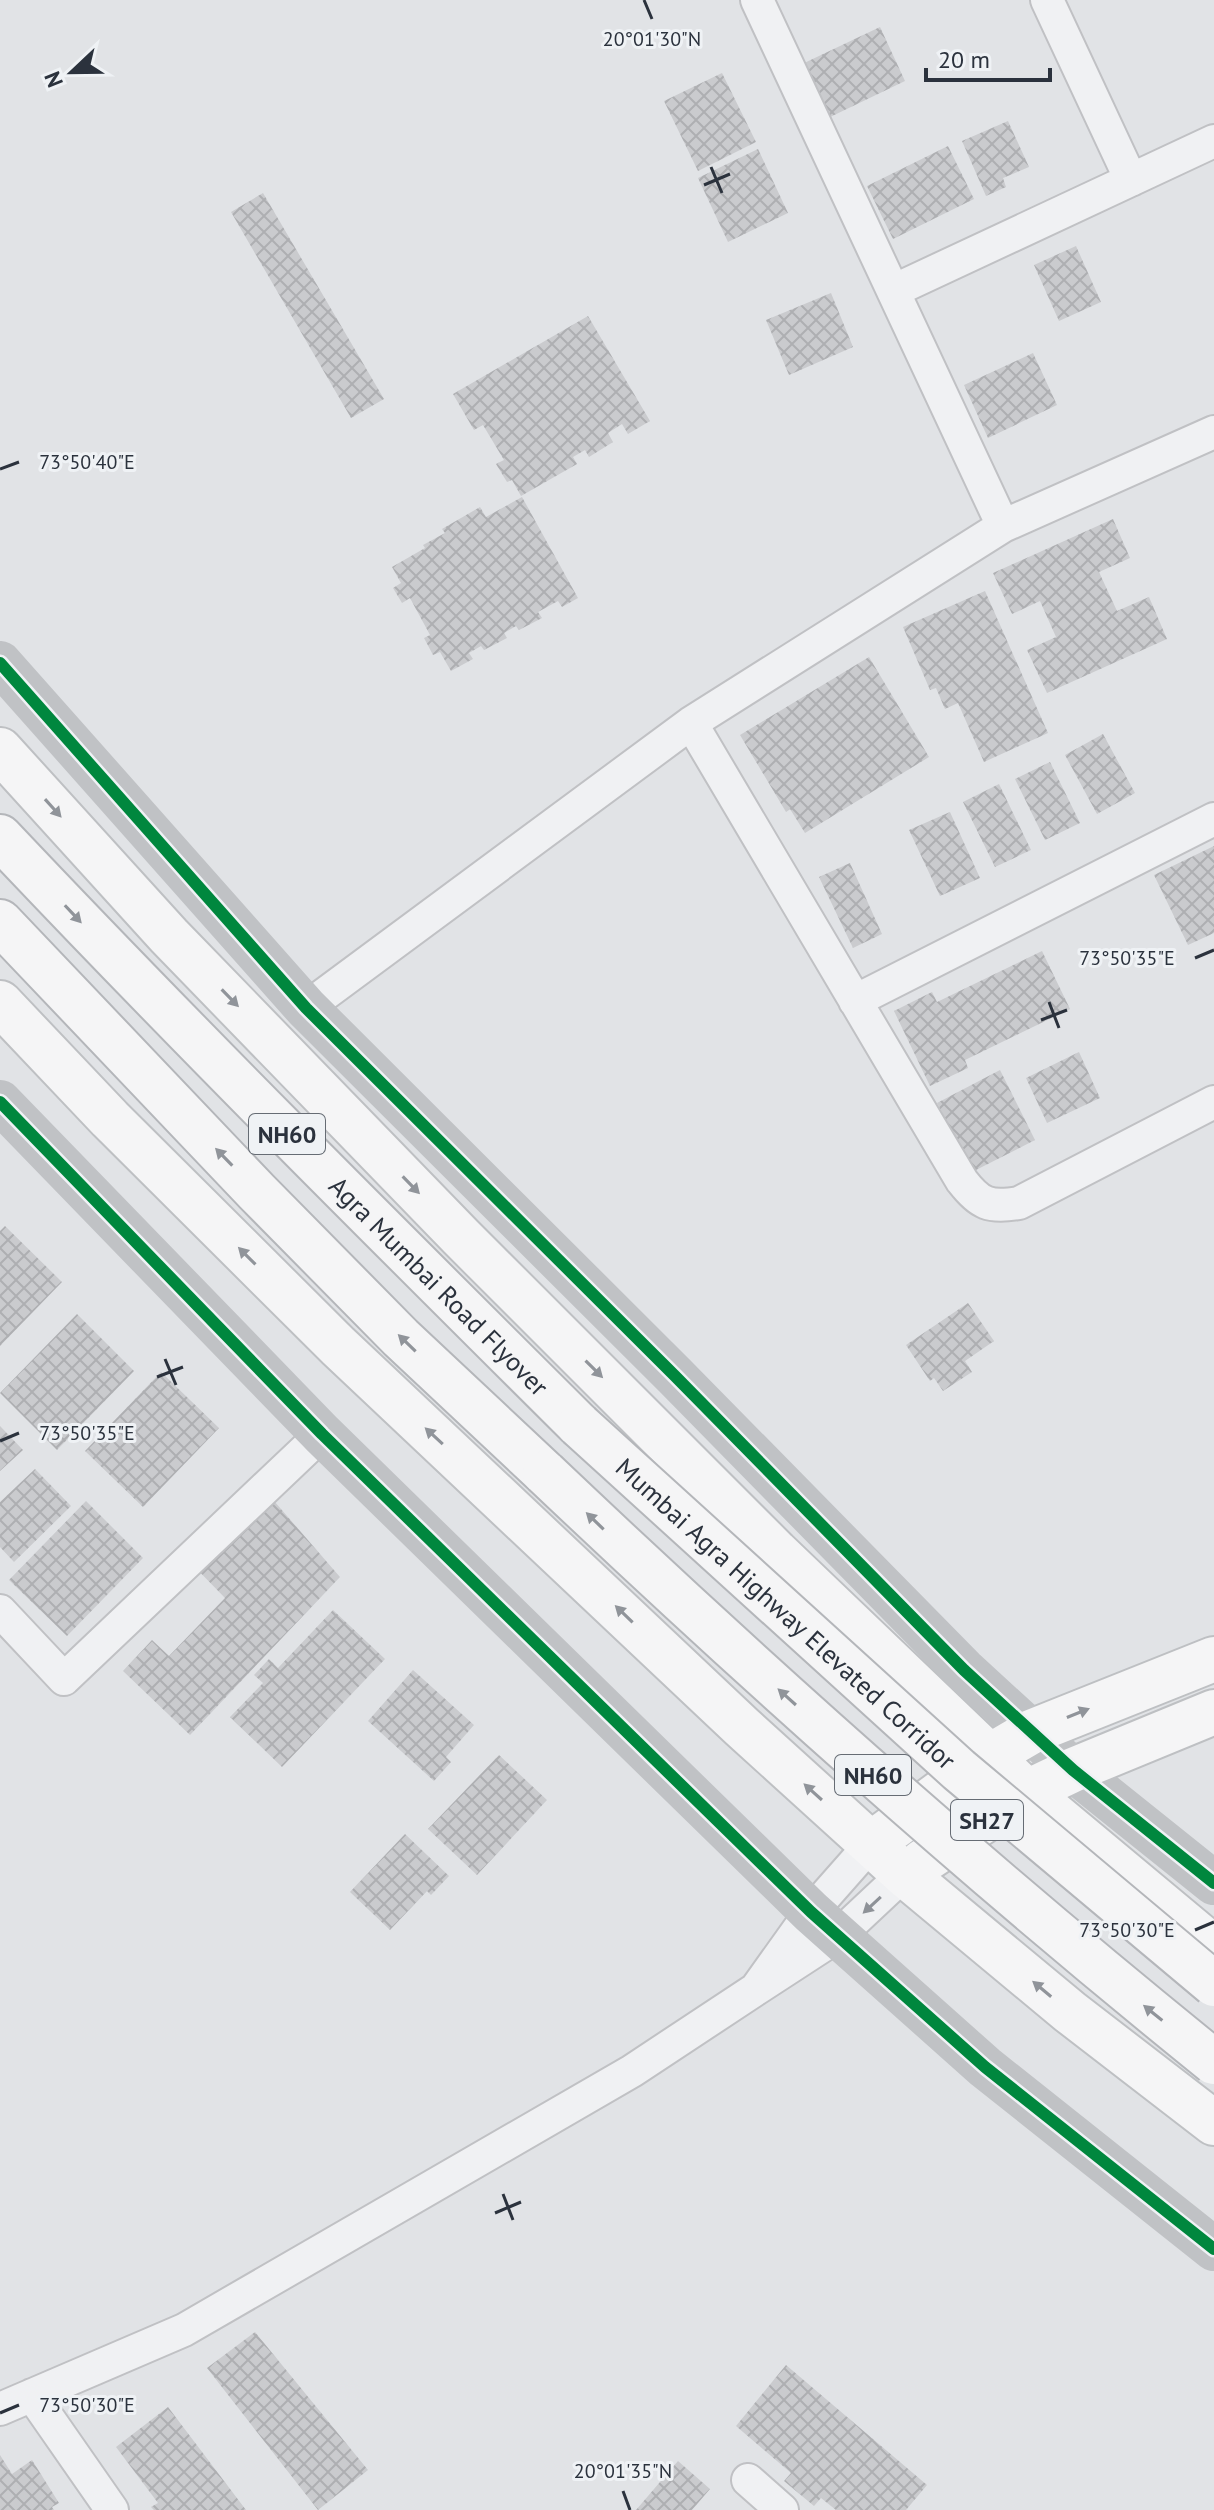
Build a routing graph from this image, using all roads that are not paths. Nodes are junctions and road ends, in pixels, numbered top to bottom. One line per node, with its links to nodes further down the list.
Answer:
1 (757, 0): 5 (street)
2 (1047, 0): 4 (street)
3 (1214, 141): 4 (street)
4 (1131, 180): 5 (street)
5 (893, 291): 7 (street)
6 (1214, 432): 7 (street)
7 (1003, 526): 9 (street)
8 (0, 663): 16 (street)
9 (691, 723): 14 (street); 16 (street)
10 (0, 750): 25 (main road, one-way to 25)
11 (1214, 819): 14 (street)
12 (0, 837): 19 (main road, Agra Mumbai Road Flyover / NH60, one-way to 19)
13 (0, 922): 34 (main road, NH60, one-way to 13, bridge)
14 (855, 1001): 18 (street)
15 (0, 1003): 28 (main road, one-way to 15)
16 (306, 1008): 24 (street)
17 (0, 1102): 20 (street)
18 (1214, 1102)
19 (579, 1425): 33 (main road, Mumbai Agra Highway Elevated Corridor / NH60, bridge)
20 (322, 1434): 21 (street); 31 (street)
21 (0, 1611)
22 (1214, 1659): 24 (main road, SH27, one-way to 22)
23 (1214, 1712): 26 (main road, SH27)
24 (1031, 1732): 25 (main road, SH27); 26 (street)
25 (990, 1756): 27 (main road); 28 (main road, SH27)
26 (1073, 1770): 27 (main road, SH27); 30 (street)
27 (1027, 1792): 29 (main road, SH27); 32 (main road)
28 (871, 1844): 29 (main road); 31 (street)
29 (904, 1874): 31 (street, one-way to 31); 35 (main road, one-way to 29)
30 (1214, 1883)
31 (825, 1924): 36 (street); 37 (street)
32 (1214, 1948)
33 (1214, 1984)
34 (1214, 2062)
35 (1214, 2123)
36 (1214, 2249)
37 (32, 2395): 38 (street); 40 (street)
38 (0, 2409)
39 (748, 2480): 41 (street)
40 (112, 2510)
41 (782, 2510)

